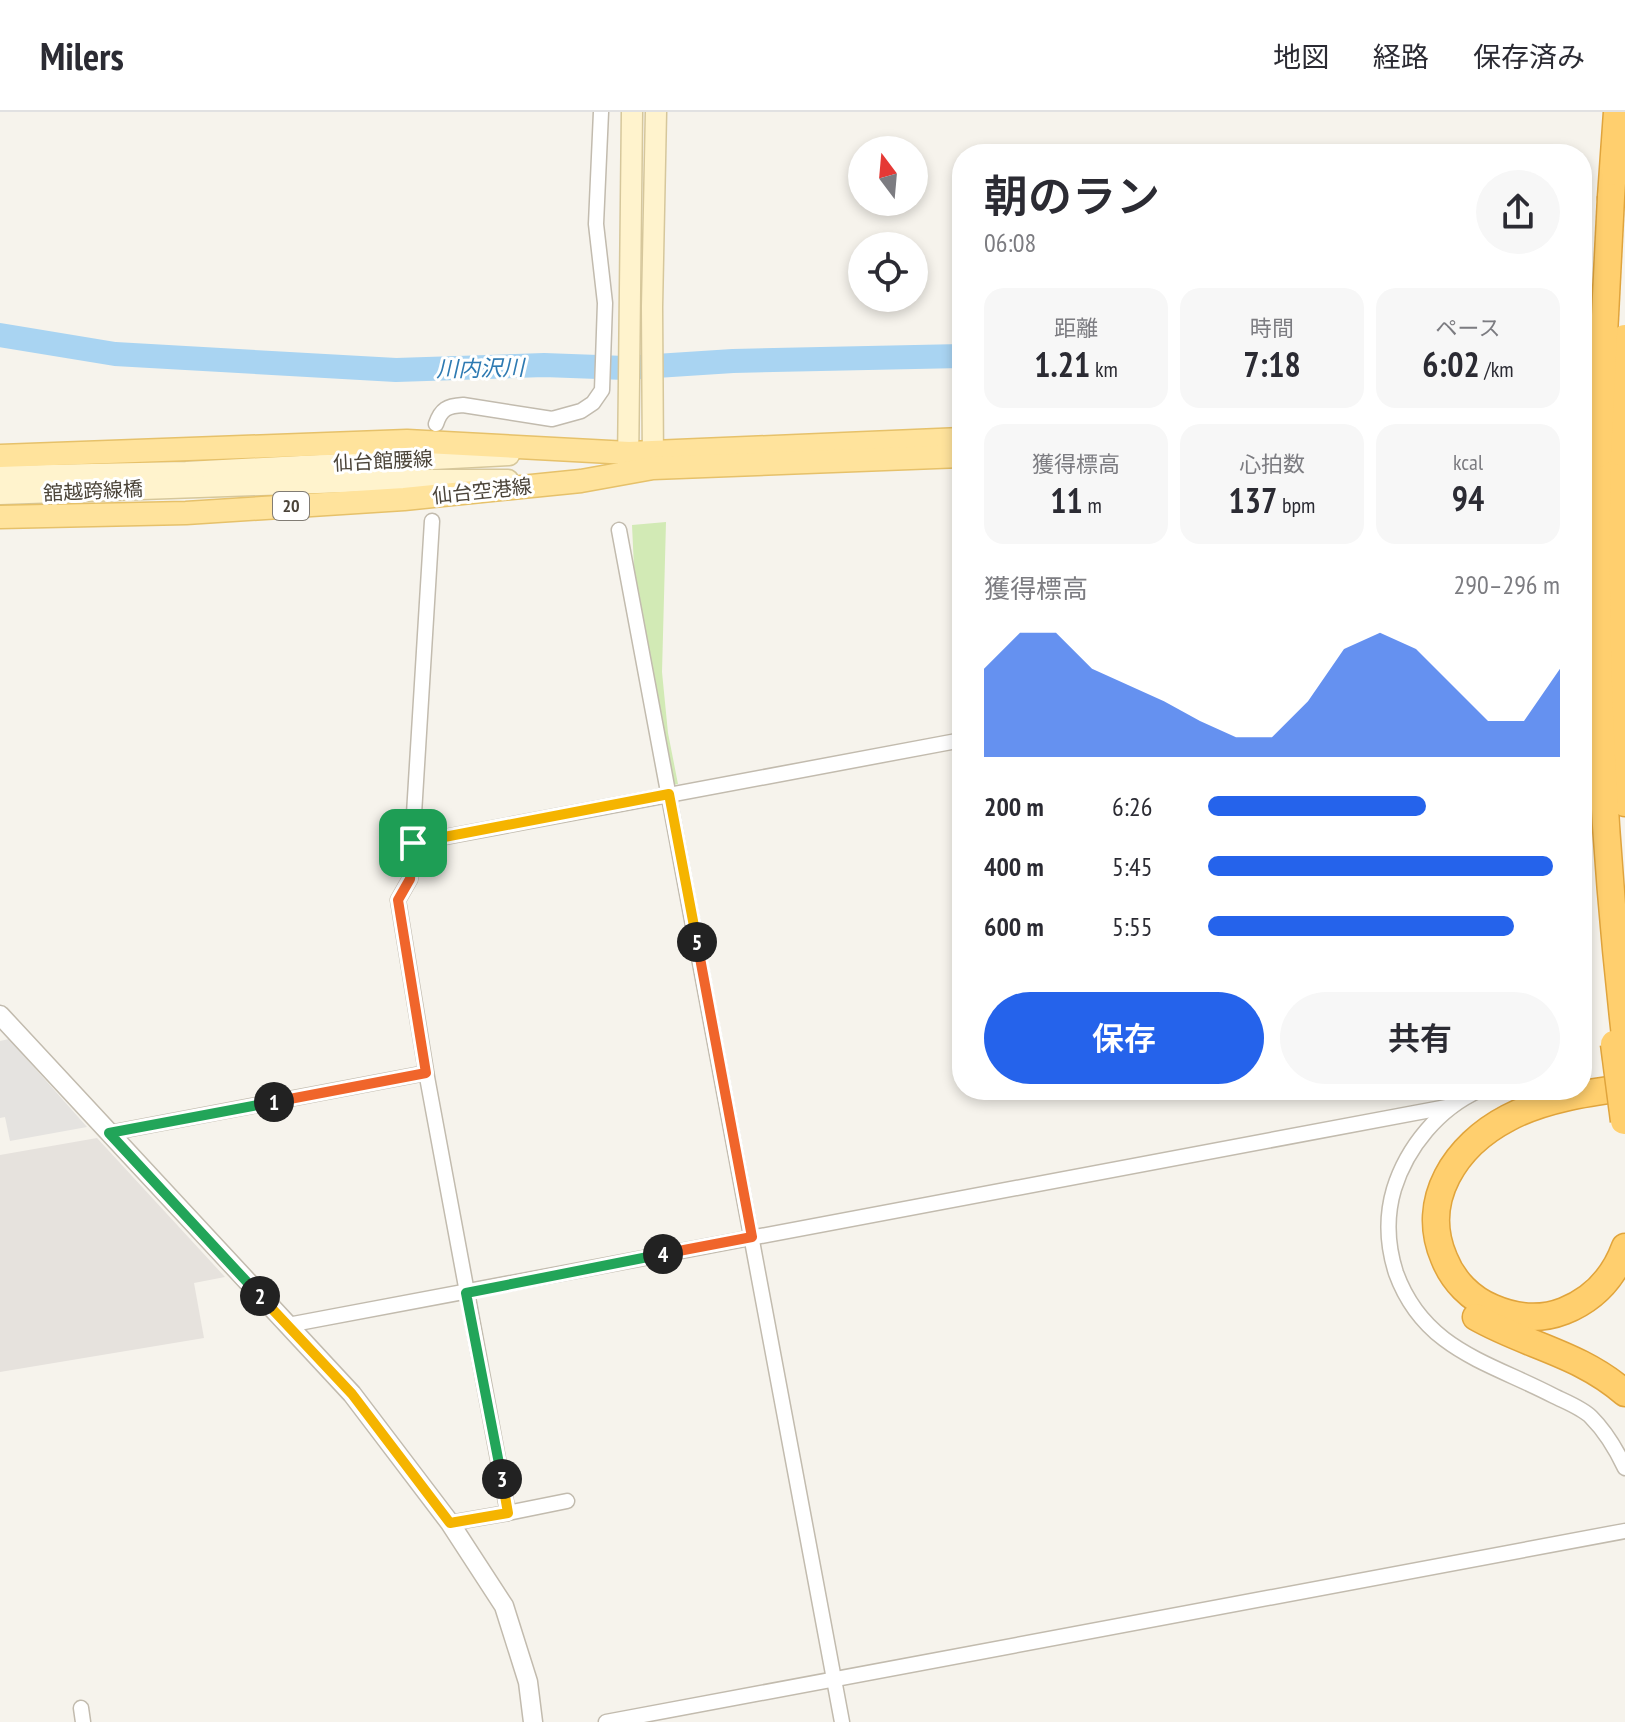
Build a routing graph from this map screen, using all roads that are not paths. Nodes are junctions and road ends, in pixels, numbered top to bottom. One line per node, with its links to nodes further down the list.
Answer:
1 (601, 112): 9 (street)
2 (632, 112): 17 (main road)
3 (656, 112): 16 (main road)
4 (1617, 112): 12 (highway, bridge)
5 (1625, 338): 6 (highway, bridge)
6 (1625, 352): 12 (highway, bridge)
7 (1625, 410): 8 (main road)
8 (1592, 412)
9 (436, 424)
10 (1592, 433): 12 (main road)
11 (952, 440): 16 (main road, 仙台空港線 / 20)
12 (1614, 444): 27 (highway); 30 (highway)
13 (581, 451): 14 (main road, 仙台空港線 / 20); 17 (main road, 仙台空港線 / 20); 19 (main road, 仙台館腰線)
14 (0, 456)
15 (952, 456): 16 (main road, 仙台空港線 / 20)
16 (653, 460): 17 (main road, 仙台空港線 / 20)
17 (629, 463): 20 (main road, 仙台空港線 / 20)
18 (0, 476): 19 (main road, 舘越跨線橋)
19 (186, 479): 20 (main road, 仙台館腰線); 21 (main road, 舘越跨線橋)
20 (581, 481): 22 (main road, 仙台空港線 / 20)
21 (0, 494)
22 (0, 517)
23 (432, 521): 28 (street)
24 (619, 530): 26 (street)
25 (952, 742): 26 (street)
26 (669, 794): 28 (street); 42 (street)
27 (1625, 803)
28 (413, 843): 31 (street)
29 (0, 1015): 41 (street)
30 (1619, 1040): 40 (highway, bridge)
31 (426, 1073): 41 (street); 44 (street)
32 (1625, 1074): 33 (highway)
33 (1592, 1079)
34 (1625, 1088): 35 (highway)
35 (1592, 1093)
36 (1462, 1100): 39 (street)
37 (1514, 1100): 46 (highway)
38 (1562, 1100): 43 (highway)
39 (1452, 1106): 42 (street); 47 (street)
40 (1625, 1124)
41 (109, 1133): 45 (street)
42 (752, 1237): 44 (street); 52 (street)
43 (1625, 1247)
44 (466, 1293): 45 (street); 49 (street)
45 (288, 1325): 50 (street)
46 (1625, 1393)
47 (1625, 1468)
48 (567, 1501): 49 (street)
49 (508, 1513): 50 (street)
50 (450, 1523): 53 (street)
51 (1625, 1531): 52 (street)
52 (835, 1679): 54 (street); 55 (street)
53 (533, 1722)
54 (606, 1722)
55 (842, 1722)

